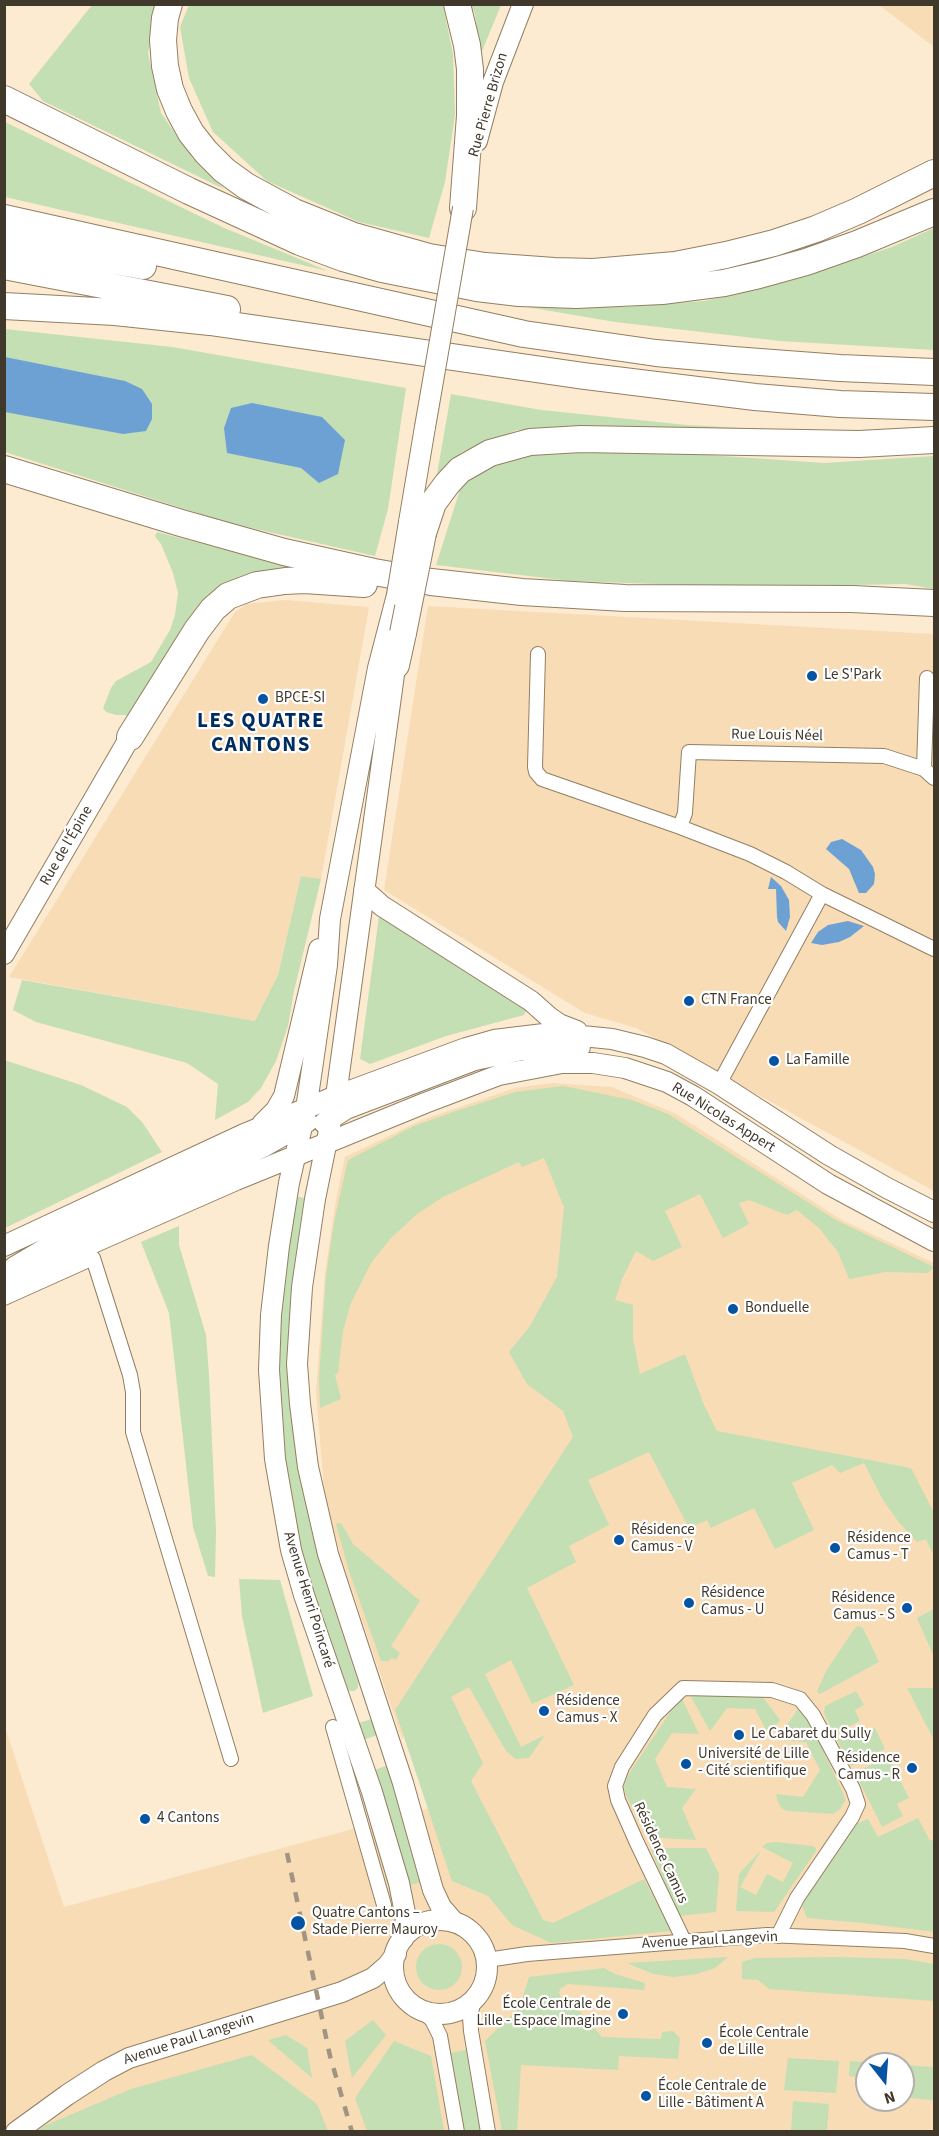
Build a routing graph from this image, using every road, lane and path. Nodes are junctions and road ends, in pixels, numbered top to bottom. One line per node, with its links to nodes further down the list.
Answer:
1 (169, 4): 5 (highway)
2 (457, 4): 6 (highway)
3 (523, 4): 6 (main road, Rue Pierre Brizon)
4 (4, 100): 7 (highway)
5 (934, 173)
6 (463, 208): 18 (main road, Rue Pierre Brizon, bridge)
7 (934, 212)
8 (4, 218): 12 (highway)
9 (4, 241): 12 (highway)
10 (4, 266): 14 (highway)
11 (4, 306): 14 (highway)
12 (524, 334): 13 (highway)
13 (934, 372)
14 (584, 376): 15 (highway)
15 (934, 406)
16 (934, 440): 18 (highway)
17 (4, 469): 19 (highway)
18 (416, 528): 23 (highway, bridge); 23 (main road, Rue Pierre Brizon, bridge)
19 (625, 598): 20 (highway); 27 (highway)
20 (827, 599): 21 (highway); 22 (highway)
21 (934, 603)
22 (934, 616)
23 (395, 634): 25 (highway); 32 (main road, Rue Pierre Brizon)
24 (538, 654): 29 (street)
25 (396, 666): 30 (main road)
26 (927, 678): 28 (street)
27 (130, 737): 34 (main road, Rue de l'Épine)
28 (929, 774): 29 (street, Rue Louis Néel)
29 (680, 827): 31 (street)
30 (364, 890): 35 (main road); 38 (main road)
31 (822, 894): 33 (street); 37 (street)
32 (330, 919): 39 (main road, Avenue Henri Poincaré); 41 (main road)
33 (934, 949)
34 (4, 954)
35 (591, 1036): 36 (main road, Rue Nicolas Appert); 38 (main road, Rue Nicolas Appert)
36 (686, 1064): 37 (main road, Rue Nicolas Appert); 40 (main road, Rue Nicolas Appert)
37 (718, 1084): 46 (main road, Rue Nicolas Appert)
38 (336, 1096): 39 (main road, Rue Nicolas Appert); 40 (main road)
39 (304, 1117): 41 (main road); 43 (main road, Avenue Henri Poincaré); 44 (main road)
40 (331, 1117): 42 (main road); 43 (main road, Rue Nicolas Appert)
41 (233, 1139): 48 (main road)
42 (325, 1145): 43 (main road, Rue Nicolas Appert); 47 (main road, Rue Nicolas Appert); 55 (main road)
43 (294, 1157): 44 (main road, Rue Nicolas Appert); 58 (main road, Avenue Henri Poincaré)
44 (233, 1172): 45 (main road)
45 (169, 1201): 49 (main road); 50 (main road)
46 (934, 1212)
47 (934, 1241)
48 (4, 1246)
49 (4, 1273)
50 (4, 1282)
51 (4, 1298): 53 (street)
52 (333, 1728): 54 (street)
53 (231, 1759)
54 (384, 1905)
55 (454, 1922): 58 (main road); 60 (main road)
56 (778, 1936): 57 (street, Avenue Paul Langevin); 57 (street, Résidence Camus); 59 (street, Avenue Paul Langevin)
57 (684, 1941): 60 (street, Avenue Paul Langevin)
58 (399, 1946): 61 (main road, Avenue Paul Langevin); 62 (main road)
59 (934, 1946)
60 (487, 1960): 63 (main road)
61 (342, 1992): 62 (main road, Avenue Paul Langevin); 65 (main road, Avenue Paul Langevin)
62 (404, 1996): 64 (main road)
63 (474, 1999): 64 (main road); 67 (street)
64 (421, 2010): 66 (street)
65 (16, 2132)
66 (457, 2132)
67 (488, 2132)

